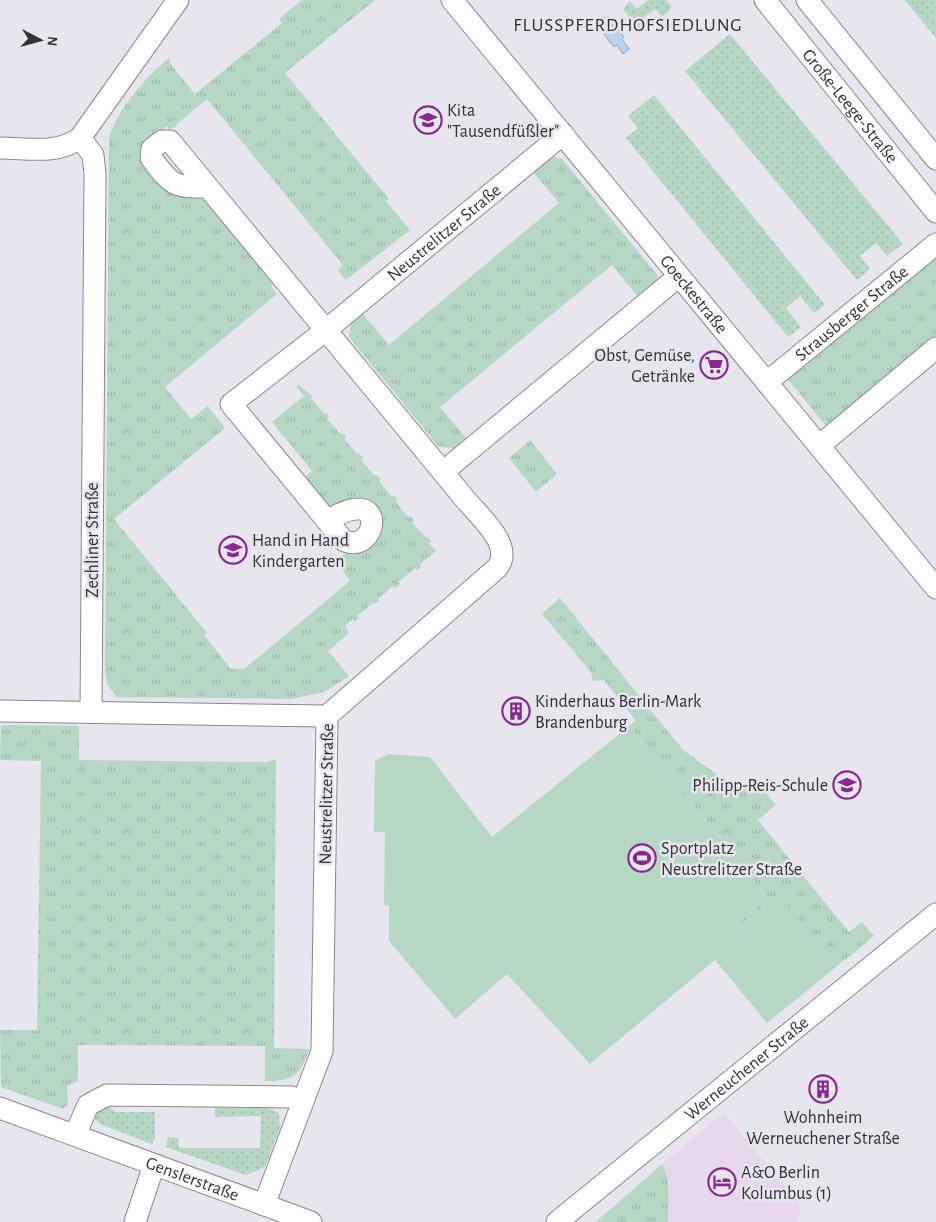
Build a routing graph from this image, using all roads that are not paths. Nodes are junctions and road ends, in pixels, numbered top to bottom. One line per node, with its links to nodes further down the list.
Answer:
1 (178, 0): 6 (street)
2 (452, 0): 5 (street, Goeckestraße)
3 (765, 0): 10 (street, Große-Leege-Straße)
4 (807, 0): 8 (street, Große-Leege-Straße)
5 (562, 134): 12 (street, Goeckestraße); 13 (street, Neustrelitzer Straße)
6 (80, 138): 7 (street); 21 (street, Zechliner Straße)
7 (0, 148)
8 (936, 159)
9 (207, 187): 13 (street, Neustrelitzer Straße)
10 (936, 212)
11 (936, 244): 15 (street, Strausberger Straße)
12 (679, 276): 15 (street, Goeckestraße); 17 (street)
13 (326, 330): 17 (street, Neustrelitzer Straße); 18 (street, Neustrelitzer Straße)
14 (936, 348): 16 (street)
15 (767, 382): 16 (street, Goeckestraße)
16 (819, 446): 19 (street, Goeckestraße)
17 (443, 472): 22 (street, Neustrelitzer Straße)
18 (327, 521)
19 (936, 588)
20 (0, 711): 21 (street)
21 (91, 712): 22 (street)
22 (326, 716): 24 (street, Neustrelitzer Straße)
23 (936, 914): 31 (street, Werneuchener Straße)
24 (302, 1101): 26 (street); 28 (street, Neustrelitzer Straße)
25 (0, 1108): 26 (street, Genslerstraße)
26 (75, 1135): 27 (street, Genslerstraße)
27 (154, 1165): 28 (street, Genslerstraße); 29 (street)
28 (264, 1205): 30 (street, Genslerstraße)
29 (135, 1222)
30 (311, 1222)
31 (557, 1222)

